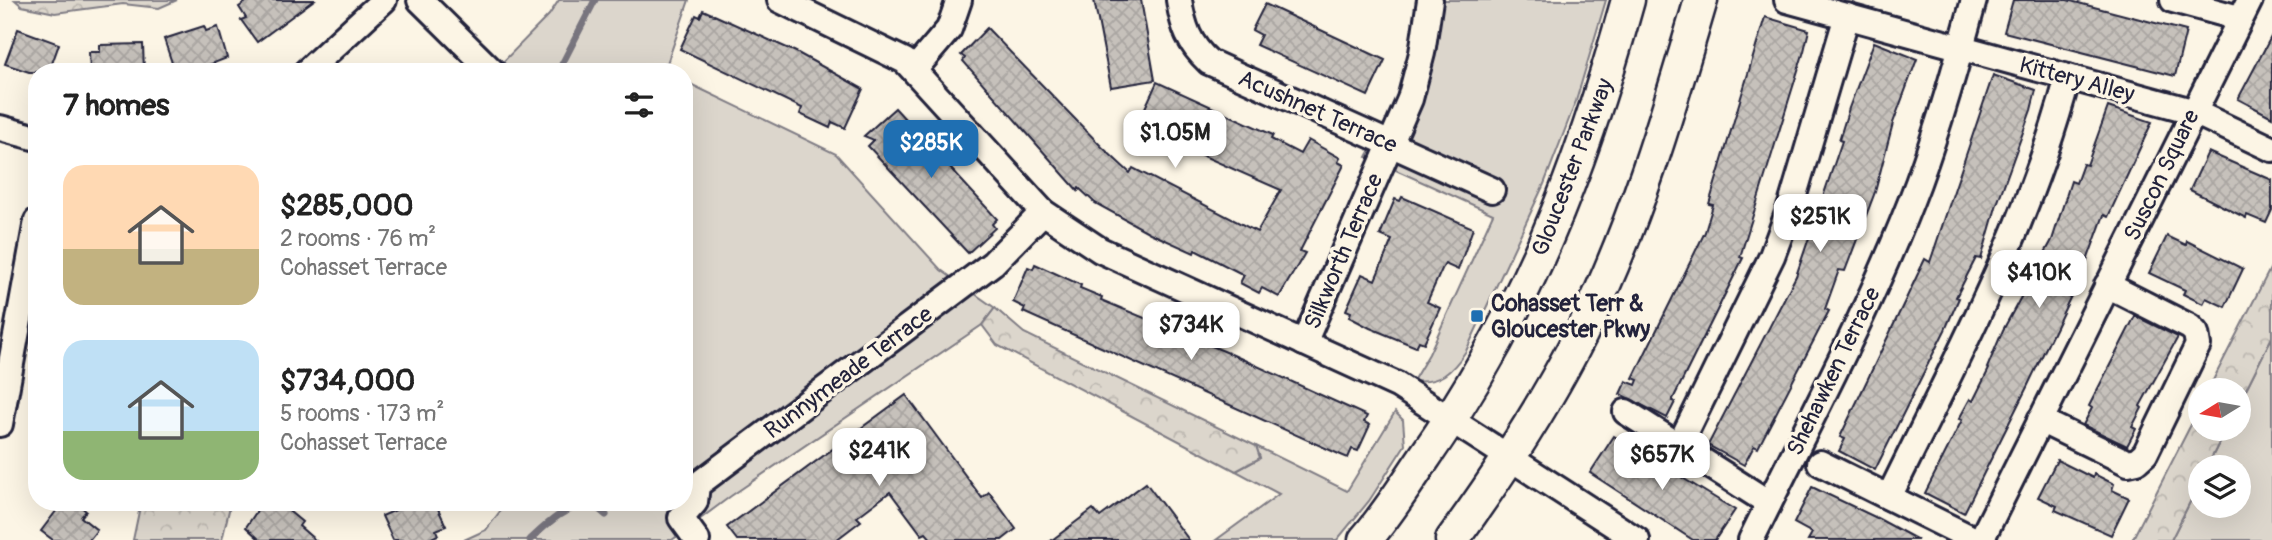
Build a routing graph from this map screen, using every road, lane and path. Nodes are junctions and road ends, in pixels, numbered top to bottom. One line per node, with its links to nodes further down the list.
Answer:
1 (384, 0): 16 (street)
2 (420, 0): 17 (street)
3 (780, 0): 12 (street)
4 (959, 0): 18 (street)
5 (1179, 0): 23 (street, Acushnet Terrace)
6 (1430, 0): 23 (street, Silkworth Terrace)
7 (1629, 0): 32 (main road, Gloucester Parkway)
8 (1701, 0): 35 (main road)
9 (1787, 0): 14 (street, Kittery Alley)
10 (1974, 0): 15 (street, Shehawken Terrace)
11 (2173, 0): 13 (street)
12 (806, 6): 18 (street)
13 (2245, 9): 20 (street, Suscon Square)
14 (1847, 16): 15 (street, Kittery Alley); 34 (street)
15 (1961, 47): 19 (street, Kittery Alley); 38 (street, Shehawken Terrace)
16 (316, 63)
17 (484, 63)
18 (915, 69): 26 (street)
19 (2068, 77): 20 (street, Kittery Alley); 37 (street)
20 (2193, 111): 24 (street, Kittery Alley); 28 (street, Suscon Square)
21 (0, 128): 22 (street)
22 (28, 136)
23 (1388, 143): 25 (street, Acushnet Terrace); 29 (street, Silkworth Terrace)
24 (2272, 149)
25 (1492, 190)
26 (1043, 212): 29 (street); 39 (street, Runnymeade Terrace)
27 (28, 270): 33 (street)
28 (2107, 285): 31 (street, Suscon Square); 31 (street)
29 (1304, 343): 32 (street)
30 (1626, 412): 34 (street)
31 (2040, 420): 47 (street, Suscon Square)
32 (1450, 421): 35 (street); 42 (main road, Gloucester Parkway)
33 (0, 424)
34 (1679, 446): 38 (street)
35 (1510, 458): 43 (main road); 44 (street)
36 (1820, 463): 37 (street)
37 (1889, 497): 46 (street)
38 (1769, 503): 45 (street, Shehawken Terrace)
39 (693, 504)
40 (687, 511): 41 (street, Runnymeade Terrace)
41 (697, 540)
42 (1365, 540)
43 (1452, 540)
44 (1637, 540)
45 (1751, 540)
46 (1975, 540)
47 (1981, 540)

